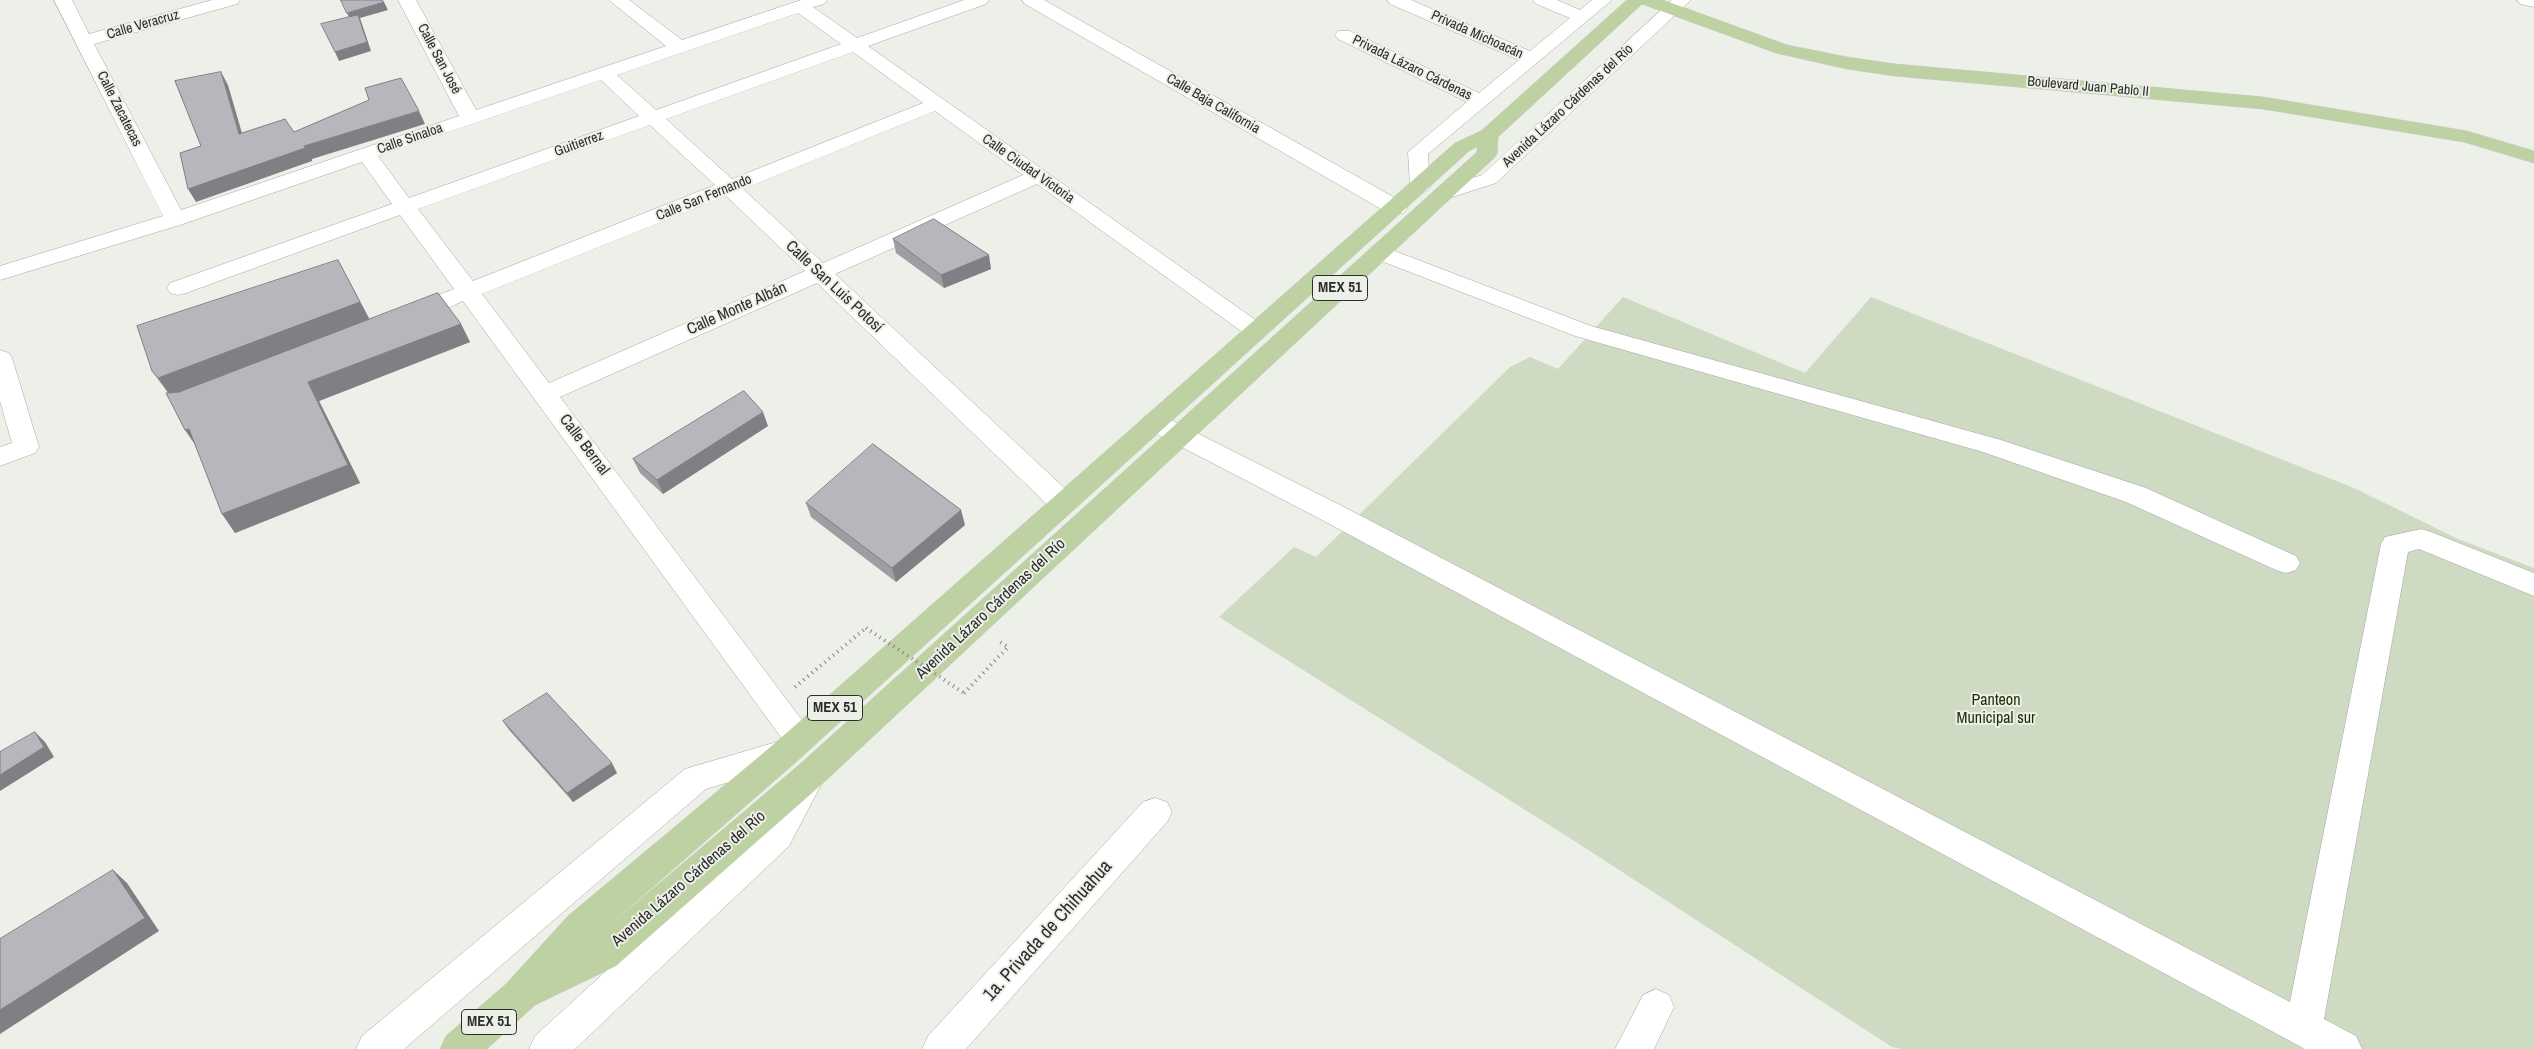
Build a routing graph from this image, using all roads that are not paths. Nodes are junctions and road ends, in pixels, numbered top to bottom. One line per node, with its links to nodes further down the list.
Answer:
1 (63, 0): 19 (street, Calle Zacatecas)
2 (231, 0): 19 (street, Calle Veracruz)
3 (407, 0): 27 (street, Calle San José)
4 (618, 0): 21 (street)
5 (980, 0): 20 (street, Guitierrez)
6 (1031, 0): 37 (street, Calle Baja California)
7 (1396, 0): 22 (street, Privada Michoacán)
8 (1542, 0): 17 (street)
9 (1603, 0): 17 (street)
10 (1637, 0): 28 (main road, Avenida Lázaro Cárdenas del Río / MEX 51)
11 (1648, 0): 16 (main road, Boulevard Juan Pablo II)
12 (1695, 0): 29 (main road, Boulevard Juan Pablo II)
13 (2526, 0): 14 (street)
14 (2534, 2)
15 (809, 3): 20 (street, Calle Ciudad Victoria); 21 (street, Calle Sinaloa)
16 (1677, 5): 31 (main road, Boulevard Juan Pablo II); 35 (street, Avenida Lázaro Cárdenas del Río)
17 (1582, 17): 22 (street)
18 (1344, 35): 24 (street, Privada Lázaro Cárdenas)
19 (84, 41): 38 (street, Calle Zacatecas)
20 (854, 45): 25 (street, Calle Ciudad Victoria); 26 (street, Guitierrez)
21 (679, 47): 23 (street, Calle Sinaloa)
22 (1530, 58): 24 (street)
23 (604, 73): 26 (street, Calle San Luis Potosí); 27 (street, Calle Sinaloa)
24 (1479, 100): 33 (street)
25 (937, 104): 32 (street, Calle Ciudad Victoria); 34 (street, Calle San Fernando)
26 (654, 117): 34 (street, Calle San Luis Potosí); 36 (street, Guitierrez)
27 (470, 118): 30 (street, Calle Sinaloa)
28 (1488, 135): 33 (main road, Avenida Lázaro Cárdenas del Río / MEX 51); 35 (main road, Avenida Lázaro Cárdenas del Río / MEX 51)
29 (2534, 142)
30 (366, 154): 36 (street, Calle Bernal); 38 (street, Calle Sinaloa)
31 (2534, 157)
32 (1038, 176): 41 (street, Calle Monte Albán); 45 (street, Calle Ciudad Victoria)
33 (1420, 187): 37 (main road, Avenida Lázaro Cárdenas del Río / MEX 51)
34 (730, 188): 41 (street, Calle San Luis Potosí); 43 (street, Calle San Fernando)
35 (1443, 194): 39 (main road, Avenida Lázaro Cárdenas del Río / MEX 51)
36 (406, 206): 42 (street, Guitierrez); 43 (street, Calle Bernal)
37 (1396, 208): 45 (main road, Avenida Lázaro Cárdenas del Río / MEX 51)
38 (175, 218): 40 (street, Calle Sinaloa)
39 (1379, 252): 48 (main road, Avenida Lázaro Cárdenas del Río / MEX 51); 51 (street)
40 (0, 273)
41 (820, 273): 47 (street, Calle Monte Albán); 50 (street, Calle San Luis Potosí)
42 (178, 288)
43 (470, 292): 44 (street, Calle San Fernando); 47 (street, Calle Bernal)
44 (386, 324)
45 (1256, 331): 48 (main road, Avenida Lázaro Cárdenas del Río / MEX 51)
46 (0, 358): 49 (street)
47 (546, 394): 53 (street, Calle Bernal)
48 (1167, 429): 50 (main road, Avenida Lázaro Cárdenas del Río / MEX 51); 54 (main road, Avenida Lázaro Cárdenas del Río / MEX 51); 58 (street)
49 (0, 457)
50 (1063, 503): 53 (main road, Avenida Lázaro Cárdenas del Río / MEX 51)
51 (2286, 563)
52 (2534, 585): 58 (street)
53 (793, 746): 56 (main road, Avenida Lázaro Cárdenas del Río / MEX 51); 59 (street)
54 (810, 775): 56 (main road, Avenida Lázaro Cárdenas del Río / MEX 51); 61 (street)
55 (1155, 812): 62 (street, 1a. Privada de Chihuahua)
56 (519, 996): 60 (main road, Avenida Lázaro Cárdenas del Río / MEX 51)
57 (1656, 1007): 63 (street)
58 (2304, 1027): 64 (street)
59 (375, 1049)
60 (459, 1049)
61 (548, 1049)
62 (941, 1049)
63 (1634, 1049)
64 (2343, 1049)

